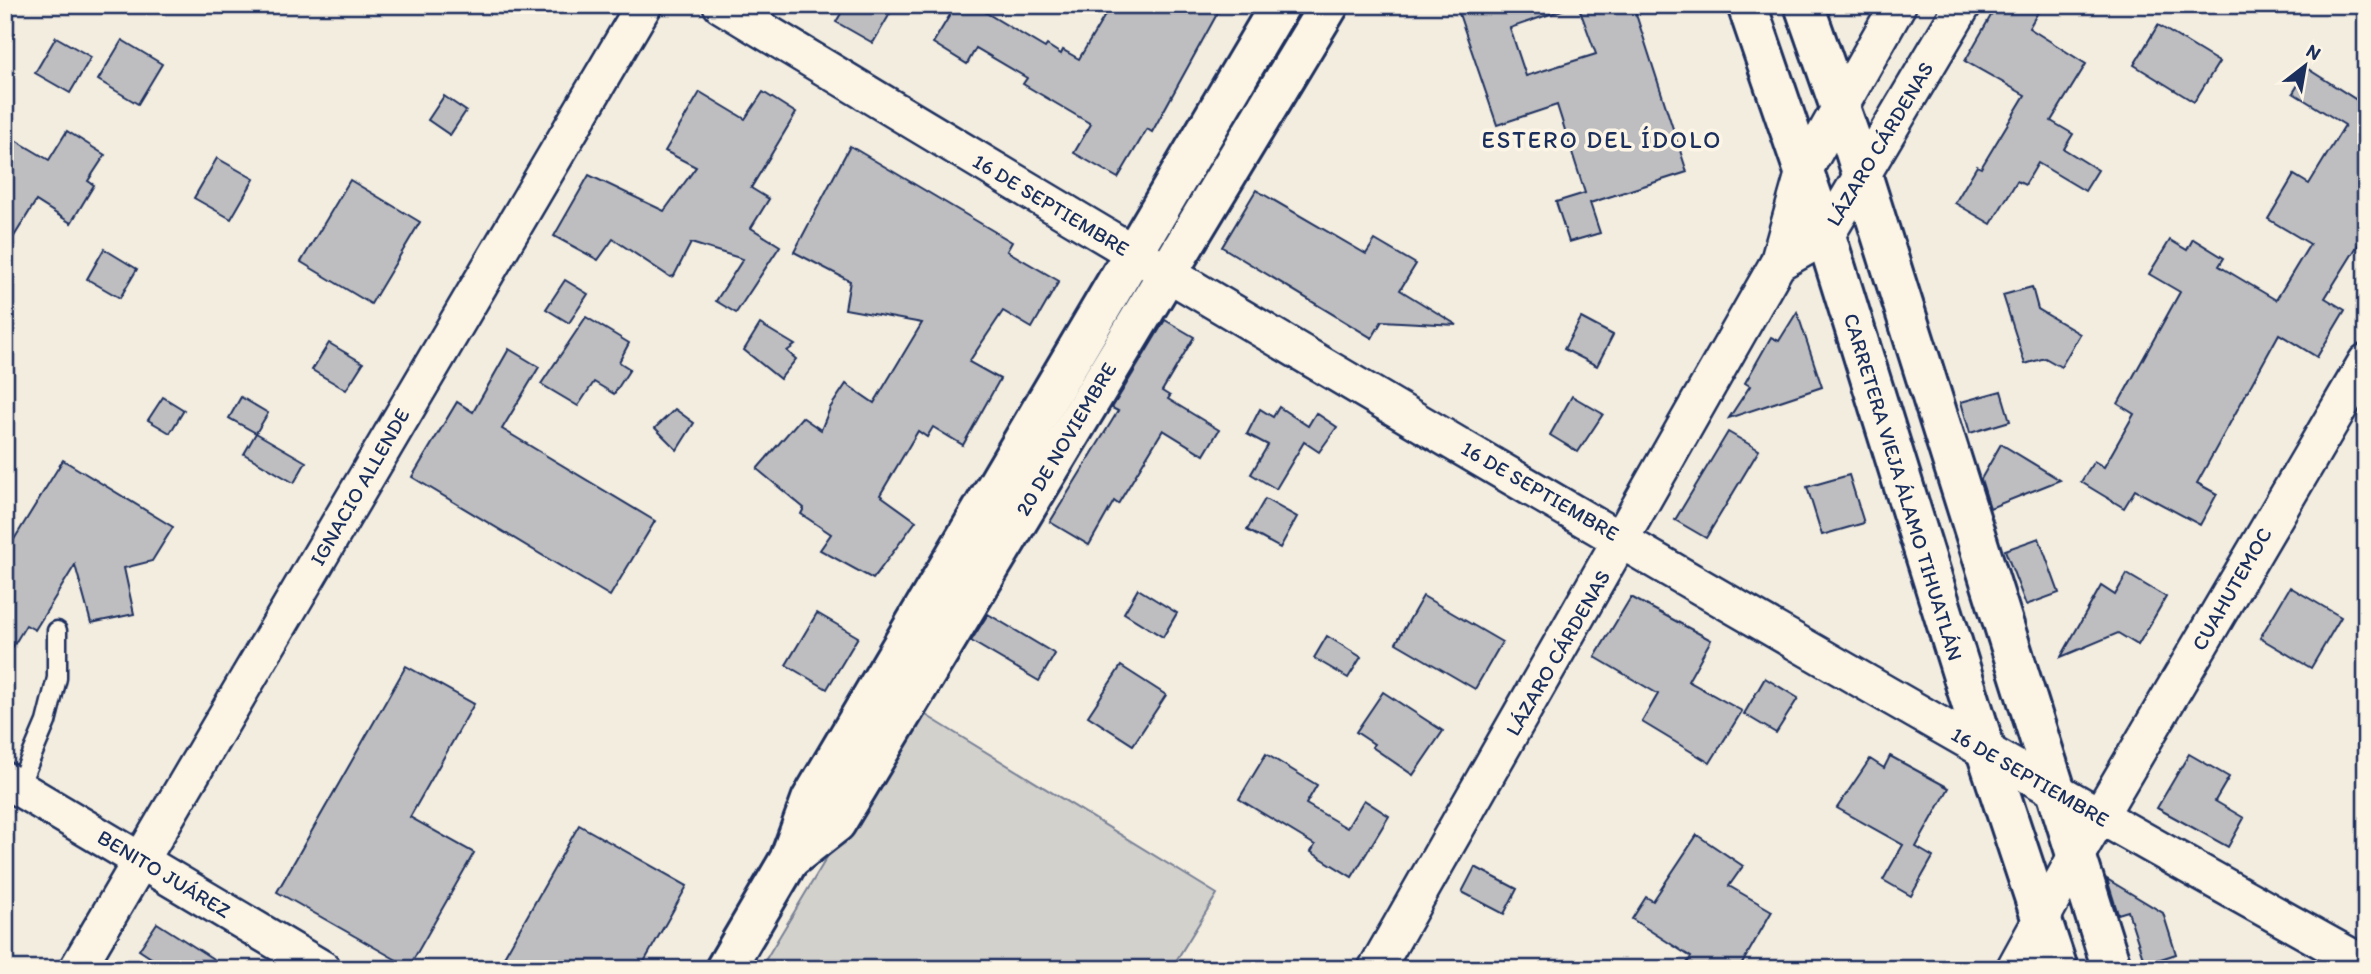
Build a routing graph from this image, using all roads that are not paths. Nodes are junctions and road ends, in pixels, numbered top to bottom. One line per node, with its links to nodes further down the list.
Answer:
1 (644, 5): 24 (street, IGNACIO ALLENDE)
2 (721, 5): 13 (street, 16 DE SEPTIEMBRE)
3 (1280, 5): 13 (main road, 20 DE NOVIEMBRE)
4 (1329, 5): 15 (main road, 20 DE NOVIEMBRE)
5 (1747, 5): 10 (main road, CARRETERA VIEJA ÁLAMO TIHUATLÁN)
6 (1804, 5): 9 (main road)
7 (1898, 5): 9 (street, LÁZARO CÁRDENAS)
8 (1963, 5): 11 (street, LÁZARO CÁRDENAS)
9 (1839, 107): 10 (street, LÁZARO CÁRDENAS); 11 (main road)
10 (1804, 171): 12 (main road, CARRETERA VIEJA ÁLAMO TIHUATLÁN); 14 (street, LÁZARO CÁRDENAS)
11 (1862, 176): 12 (street, LÁZARO CÁRDENAS); 21 (main road)
12 (1826, 236): 14 (street, LÁZARO CÁRDENAS); 19 (main road, CARRETERA VIEJA ÁLAMO TIHUATLÁN)
13 (1133, 255): 15 (street, 16 DE SEPTIEMBRE); 25 (main road, 20 DE NOVIEMBRE)
14 (1778, 263): 17 (street, LÁZARO CÁRDENAS)
15 (1166, 274): 17 (street, 16 DE SEPTIEMBRE); 25 (main road, 20 DE NOVIEMBRE)
16 (2366, 362): 22 (street, CUAHUTEMOC)
17 (1623, 540): 19 (street, 16 DE SEPTIEMBRE); 31 (street, LÁZARO CÁRDENAS)
18 (57, 631): 20 (lane)
19 (1986, 751): 21 (street, 16 DE SEPTIEMBRE); 26 (main road, CARRETERA VIEJA ÁLAMO TIHUATLÁN)
20 (12, 784): 24 (street, BENITO JUÁREZ)
21 (2057, 791): 22 (street, 16 DE SEPTIEMBRE); 23 (main road)
22 (2099, 817): 23 (street, CUAHUTEMOC); 27 (street, 16 DE SEPTIEMBRE)
23 (2076, 856): 26 (street, CUAHUTEMOC); 34 (main road)
24 (141, 860): 28 (street, IGNACIO ALLENDE); 29 (street, BENITO JUÁREZ)
25 (789, 860): 30 (main road, 20 DE NOVIEMBRE)
26 (2042, 919): 32 (street, CUAHUTEMOC); 33 (main road, CARRETERA VIEJA ÁLAMO TIHUATLÁN)
27 (2366, 965)
28 (77, 969)
29 (323, 969)
30 (725, 969)
31 (1376, 969)
32 (2014, 969)
33 (2058, 969)
34 (2112, 969)

